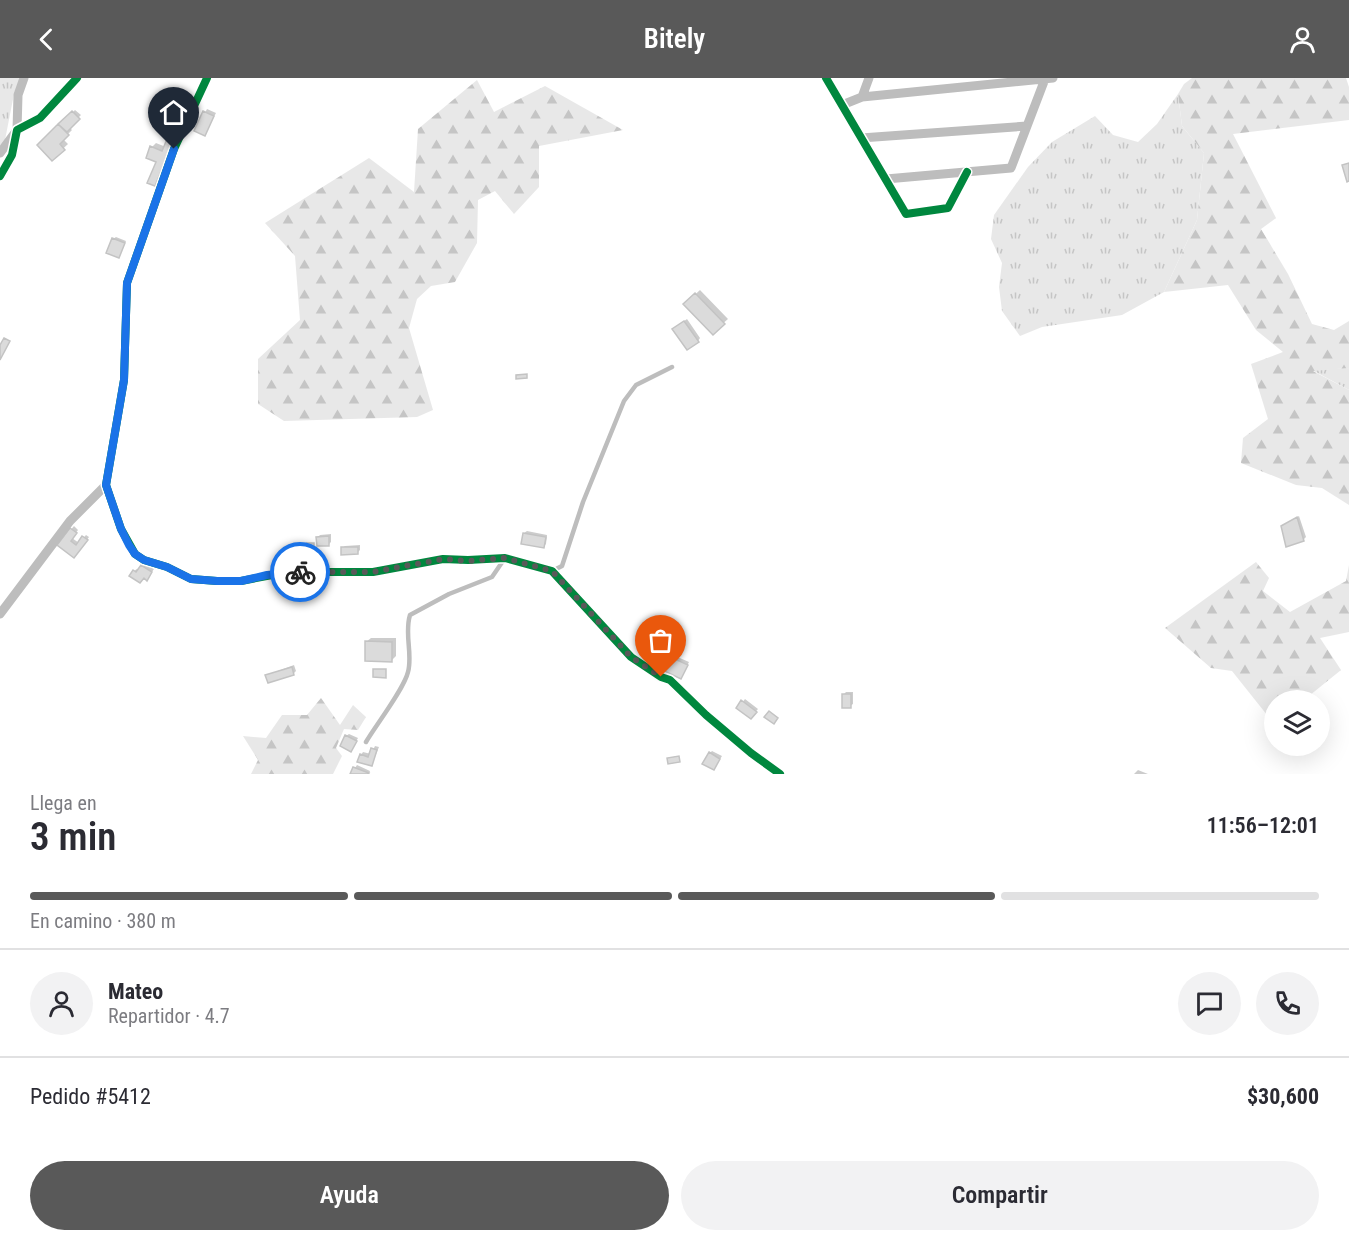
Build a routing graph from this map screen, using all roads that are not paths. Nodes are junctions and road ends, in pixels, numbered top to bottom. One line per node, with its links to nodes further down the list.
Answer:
1 (24, 78): 10 (street)
2 (77, 78): 10 (street)
3 (207, 78): 17 (street)
4 (826, 78): 8 (street)
5 (869, 78): 7 (street)
6 (1049, 78): 7 (street); 9 (street)
7 (862, 98): 8 (street)
8 (842, 105): 11 (street)
9 (1027, 126): 11 (street); 13 (street)
10 (17, 130): 12 (street); 14 (street)
11 (861, 138): 15 (street)
12 (0, 153)
13 (967, 172): 15 (street); 15 (street)
14 (0, 176)
15 (886, 179)
16 (672, 368): 19 (lane)
17 (106, 485): 18 (street); 20 (street)
18 (505, 558): 19 (street); 21 (lane)
19 (552, 571): 22 (street)
20 (0, 614)
21 (366, 742)
22 (780, 774)

